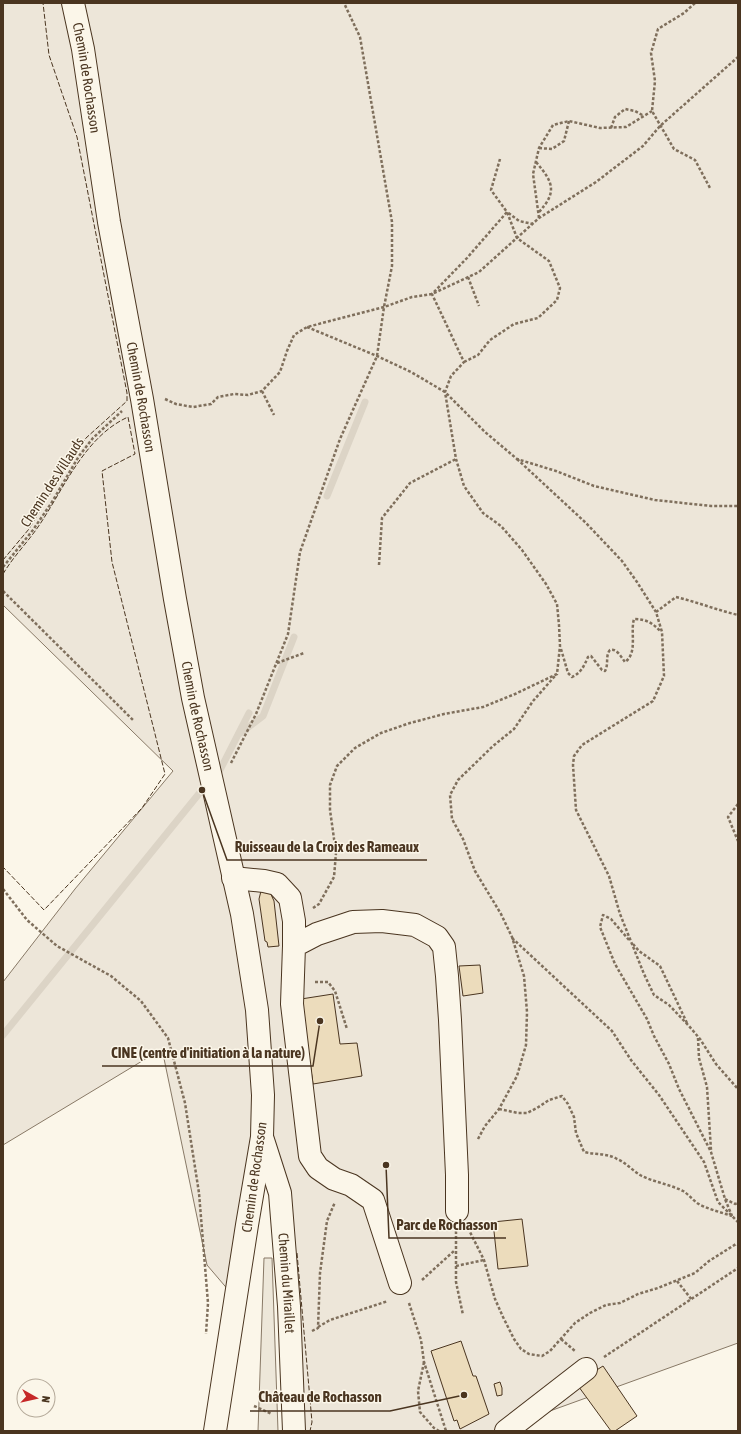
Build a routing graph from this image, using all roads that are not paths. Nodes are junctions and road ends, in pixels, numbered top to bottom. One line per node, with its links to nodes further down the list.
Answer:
1 (73, 3): 2 (street, Chemin de Rochasson)
2 (233, 878): 3 (street); 4 (street, Chemin de Rochasson)
3 (294, 946): 5 (street); 6 (street)
4 (262, 1137): 8 (street, Chemin de Rochasson); 9 (street, Chemin du Miraillet)
5 (457, 1211)
6 (404, 1289)
7 (586, 1369): 10 (street)
8 (215, 1431)
9 (294, 1431)
10 (506, 1431)

